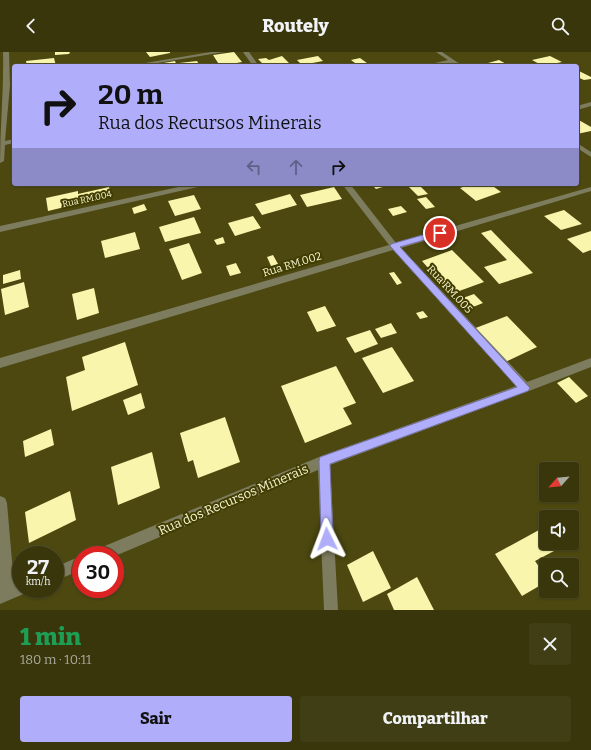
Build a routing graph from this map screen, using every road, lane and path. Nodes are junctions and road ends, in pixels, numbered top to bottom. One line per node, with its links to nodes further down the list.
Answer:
1 (6, 52): 10 (street)
2 (221, 52): 6 (street)
3 (246, 52): 7 (street)
4 (439, 52): 5 (street)
5 (452, 61): 8 (street); 9 (street)
6 (143, 64)
7 (255, 64)
8 (436, 64)
9 (457, 64)
10 (3, 86): 14 (street)
11 (591, 104): 12 (street)
12 (579, 107)
13 (12, 142): 14 (street)
14 (1, 144): 17 (street)
15 (579, 146): 16 (street)
16 (591, 155)
17 (0, 161)
18 (193, 186): 21 (street, Rua RM.004)
19 (348, 186): 22 (street, Rua RM.005)
20 (591, 189): 22 (street, Rua RM.002)
21 (0, 229)
22 (394, 246): 24 (street, Rua RM.002); 25 (street, Rua RM.005)
23 (591, 362): 25 (street, Rua dos Recursos Minerais)
24 (0, 363)
25 (525, 388): 26 (street, Rua dos Recursos Minerais)
26 (324, 461): 28 (street, Rua dos Recursos Minerais); 30 (street)
27 (0, 503): 29 (street)
28 (121, 546)
29 (10, 593)
30 (331, 610)

